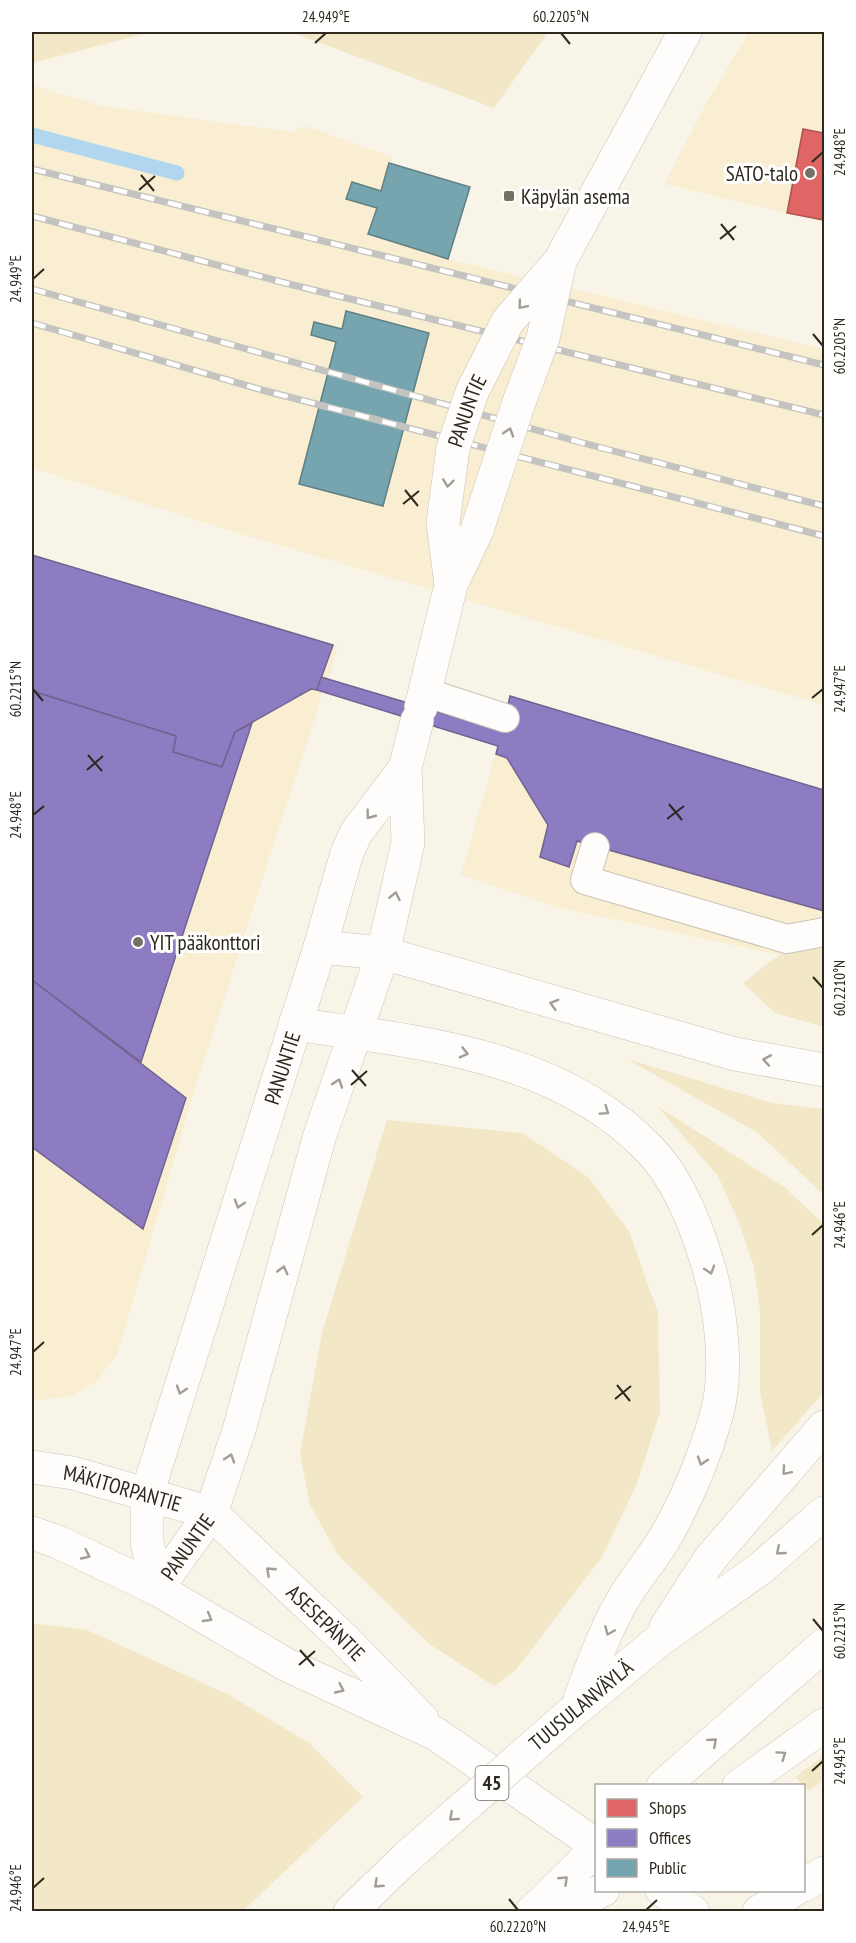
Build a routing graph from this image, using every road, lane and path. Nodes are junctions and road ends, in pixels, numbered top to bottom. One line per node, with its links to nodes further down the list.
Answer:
1 (685, 32): 2 (main road, PANUNTIE)
2 (560, 261): 3 (main road, PANUNTIE, one-way to 2, bridge); 3 (main road, PANUNTIE, one-way to 3, bridge)
3 (451, 585): 4 (main road, PANUNTIE)
4 (422, 700): 5 (lane); 6 (main road, PANUNTIE)
5 (505, 718)
6 (405, 768): 9 (main road, PANUNTIE, one-way to 9); 10 (main road, PANUNTIE, one-way to 6)
7 (595, 846): 8 (lane)
8 (825, 932)
9 (320, 946): 10 (main road); 11 (main road, PANUNTIE)
10 (383, 953): 12 (main road, PANUNTIE); 13 (main road, one-way to 10)
11 (295, 1024): 12 (main road); 16 (main road, PANUNTIE, one-way to 16)
12 (355, 1033): 17 (main road, PANUNTIE, one-way to 12); 23 (main road, one-way to 23)
13 (825, 1070)
14 (825, 1426): 21 (main road, one-way to 21)
15 (32, 1467): 16 (main road, MÄKITORPANTIE)
16 (147, 1494): 17 (main road, MÄKITORPANTIE); 20 (main road, PANUNTIE)
17 (211, 1513): 20 (main road, PANUNTIE); 25 (main road, ASESEPÄNTIE, one-way to 17)
18 (825, 1513): 21 (main road, TUUSULANVÄYLÄ / 45, one-way to 21)
19 (32, 1533): 20 (main road, one-way to 20)
20 (157, 1589): 25 (main road, ASESEPÄNTIE, one-way to 25)
21 (657, 1642): 23 (main road, TUUSULANVÄYLÄ / 45)
22 (825, 1645): 26 (main road, one-way to 22)
23 (576, 1709): 35 (main road, TUUSULANVÄYLÄ / 45, one-way to 35, bridge)
24 (825, 1725): 27 (main road, one-way to 24)
25 (436, 1734): 28 (main road, ASESEPÄNTIE)
26 (666, 1783)
27 (740, 1784)
28 (595, 1844)
29 (595, 1852): 36 (main road, one-way to 29)
30 (825, 1873): 31 (main road)
31 (805, 1884)
32 (599, 1892): 37 (main road)
33 (665, 1892): 38 (main road)
34 (791, 1892): 39 (main road)
35 (350, 1911)
36 (532, 1911)
37 (559, 1911)
38 (693, 1911)
39 (759, 1911)

